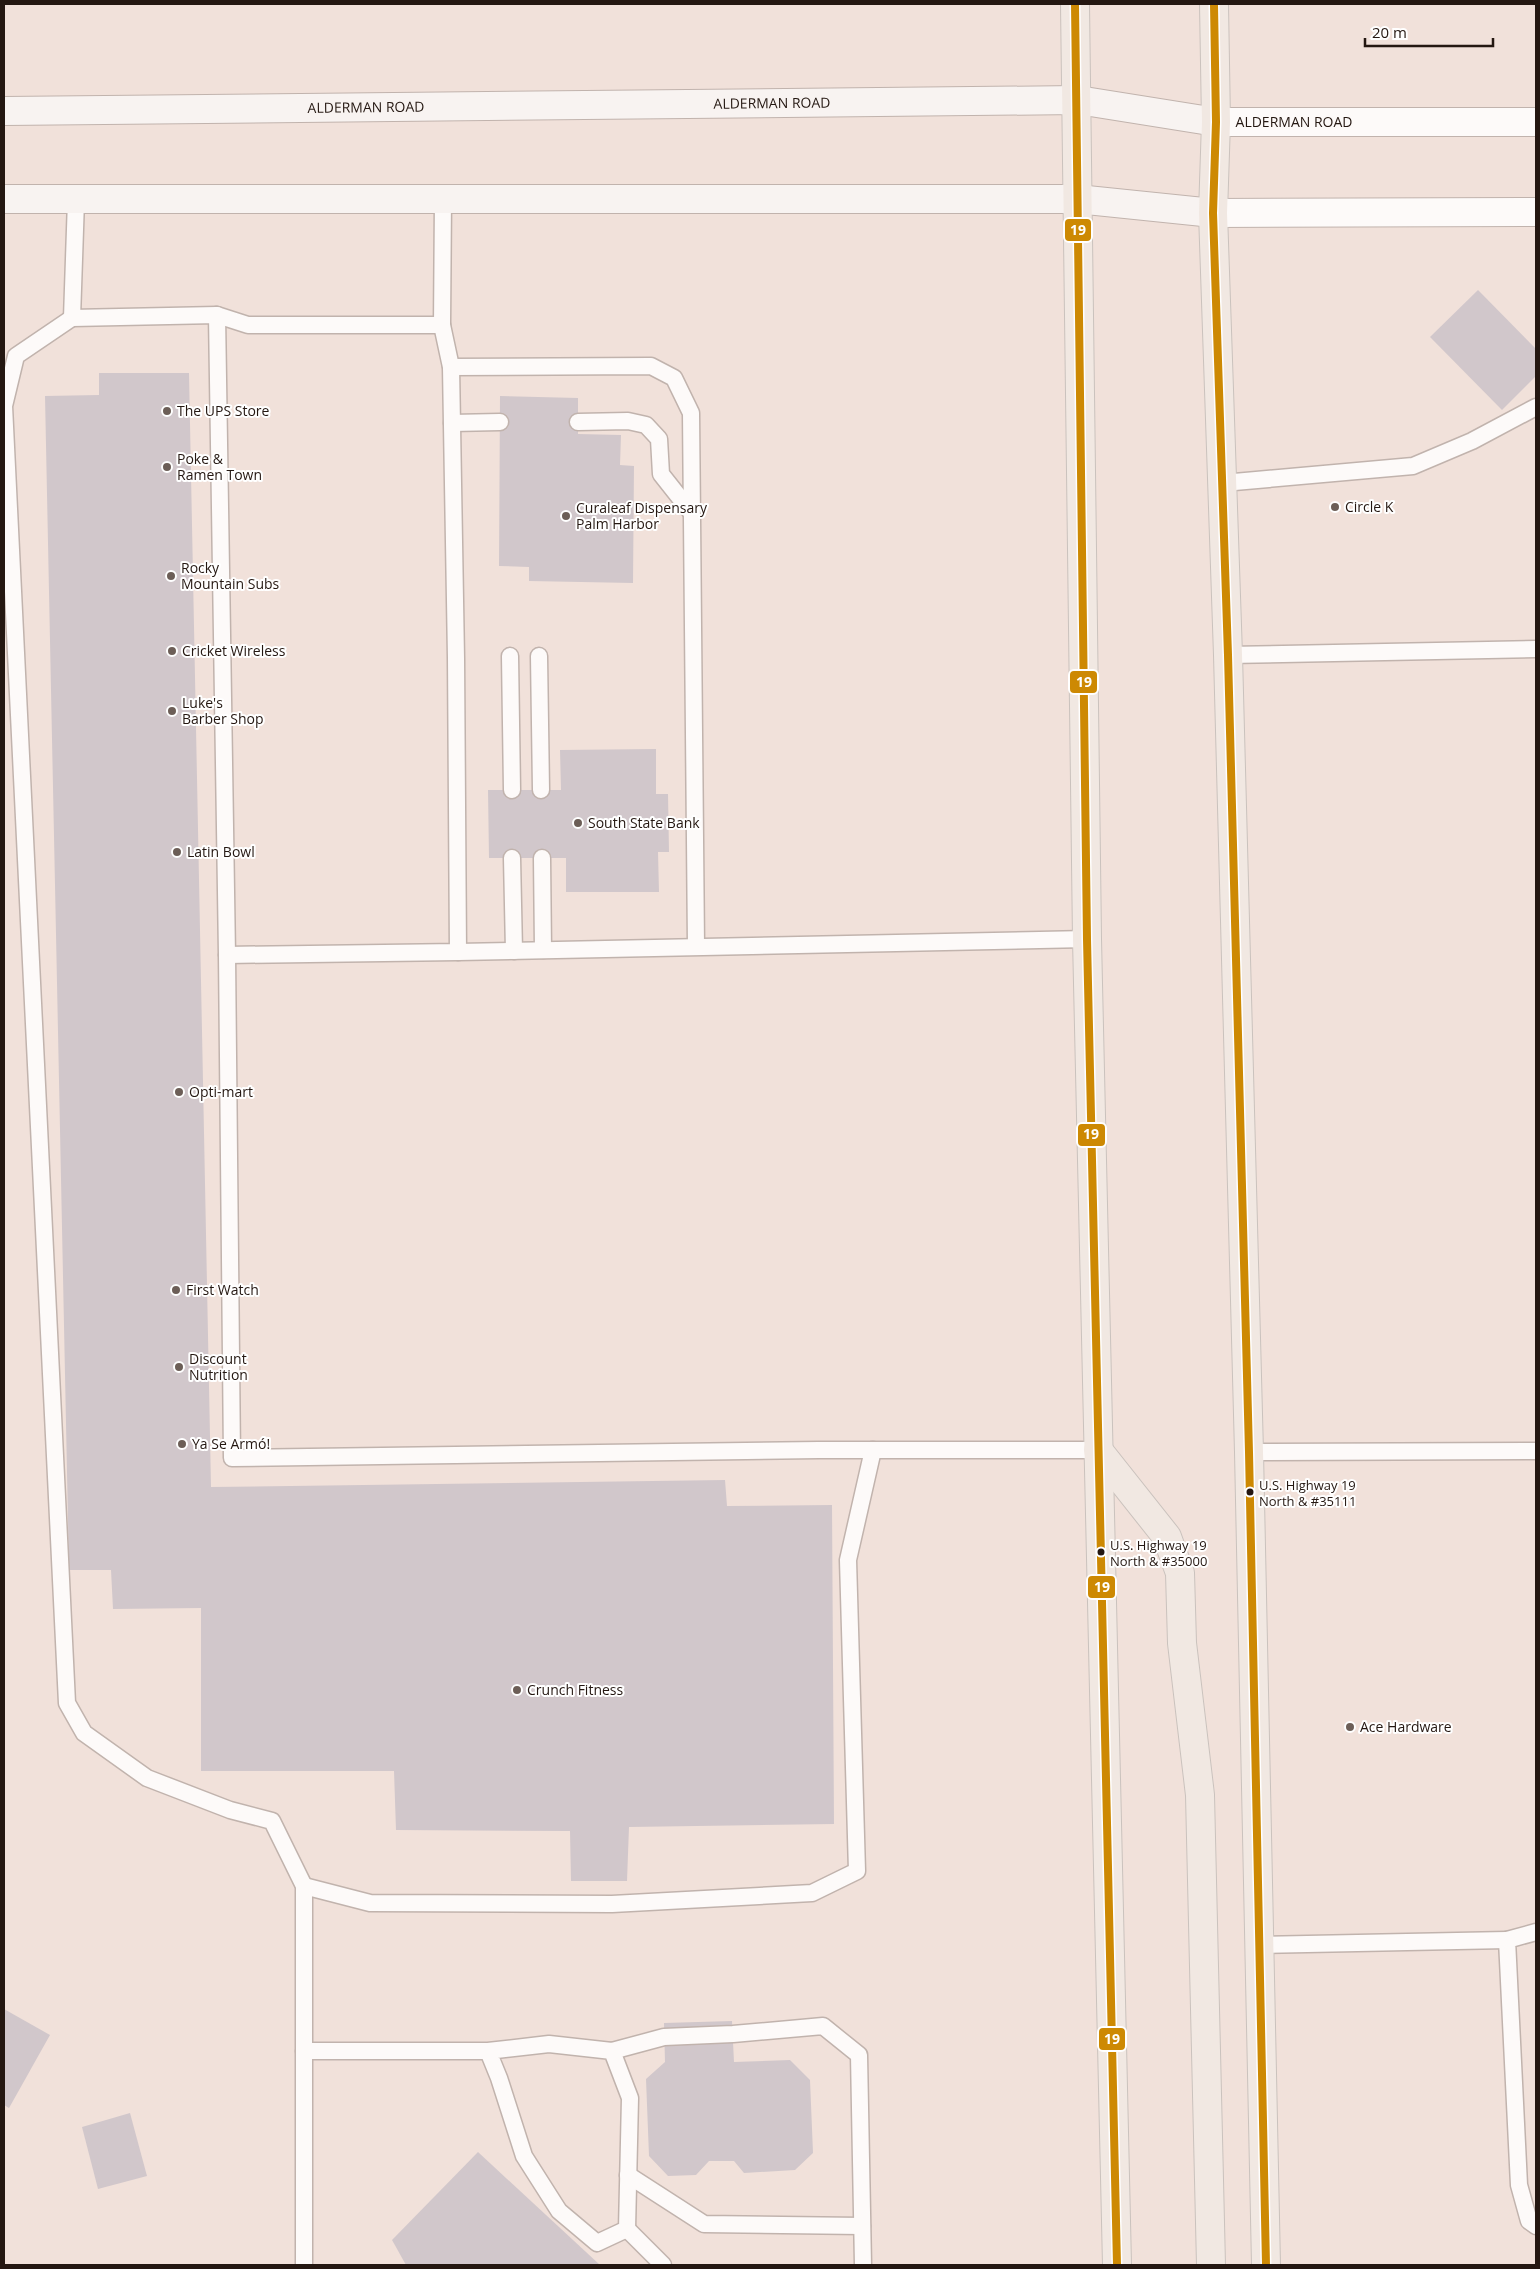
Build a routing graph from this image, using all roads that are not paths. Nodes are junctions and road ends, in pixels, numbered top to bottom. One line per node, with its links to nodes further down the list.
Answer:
1 (1075, 4): 3 (highway)
2 (1214, 4): 5 (highway)
3 (1078, 100): 4 (main road, ALDERMAN ROAD); 5 (main road, ALDERMAN ROAD); 9 (highway)
4 (4, 111)
5 (1216, 122): 6 (street, ALDERMAN ROAD); 12 (highway)
6 (1536, 122)
7 (4, 199): 10 (main road)
8 (443, 199): 9 (main road); 10 (main road); 15 (lane)
9 (1077, 199): 12 (main road); 31 (highway)
10 (76, 200): 14 (lane)
11 (1536, 212): 12 (street)
12 (1213, 213): 21 (highway)
13 (217, 315): 14 (lane); 15 (lane); 36 (lane)
14 (72, 318): 41 (lane)
15 (442, 325): 16 (lane)
16 (451, 367): 20 (lane); 22 (lane)
17 (1536, 407): 21 (lane)
18 (500, 422): 20 (lane)
19 (578, 422): 22 (lane)
20 (452, 423): 35 (lane)
21 (1223, 483): 24 (highway)
22 (692, 512): 32 (lane)
23 (1536, 648): 24 (lane)
24 (1228, 655): 40 (highway)
25 (510, 656): 27 (lane)
26 (539, 656): 28 (lane)
27 (512, 790)
28 (541, 790)
29 (512, 858): 33 (lane)
30 (542, 858): 34 (lane)
31 (1087, 938): 32 (lane); 38 (highway)
32 (696, 946): 34 (lane)
33 (514, 950): 34 (lane); 35 (lane)
34 (543, 950)
35 (458, 952): 36 (lane)
36 (227, 955): 37 (lane)
37 (873, 1450): 38 (lane); 41 (lane)
38 (1098, 1450): 55 (highway); 56 (highway)
39 (1536, 1451): 40 (lane)
40 (1249, 1452): 44 (highway)
41 (304, 1886): 45 (lane)
42 (1536, 1932): 43 (lane)
43 (1507, 1940): 44 (lane); 50 (lane)
44 (1259, 1945): 57 (highway)
45 (304, 2051): 46 (lane); 52 (lane)
46 (488, 2051): 47 (lane); 51 (lane)
47 (612, 2051): 48 (lane); 49 (lane)
48 (628, 2175): 49 (lane); 51 (lane)
49 (862, 2226): 54 (lane)
50 (1536, 2226)
51 (627, 2229): 53 (lane)
52 (304, 2265)
53 (663, 2265)
54 (863, 2265)
55 (1117, 2265)
56 (1211, 2265)
57 (1266, 2265)

